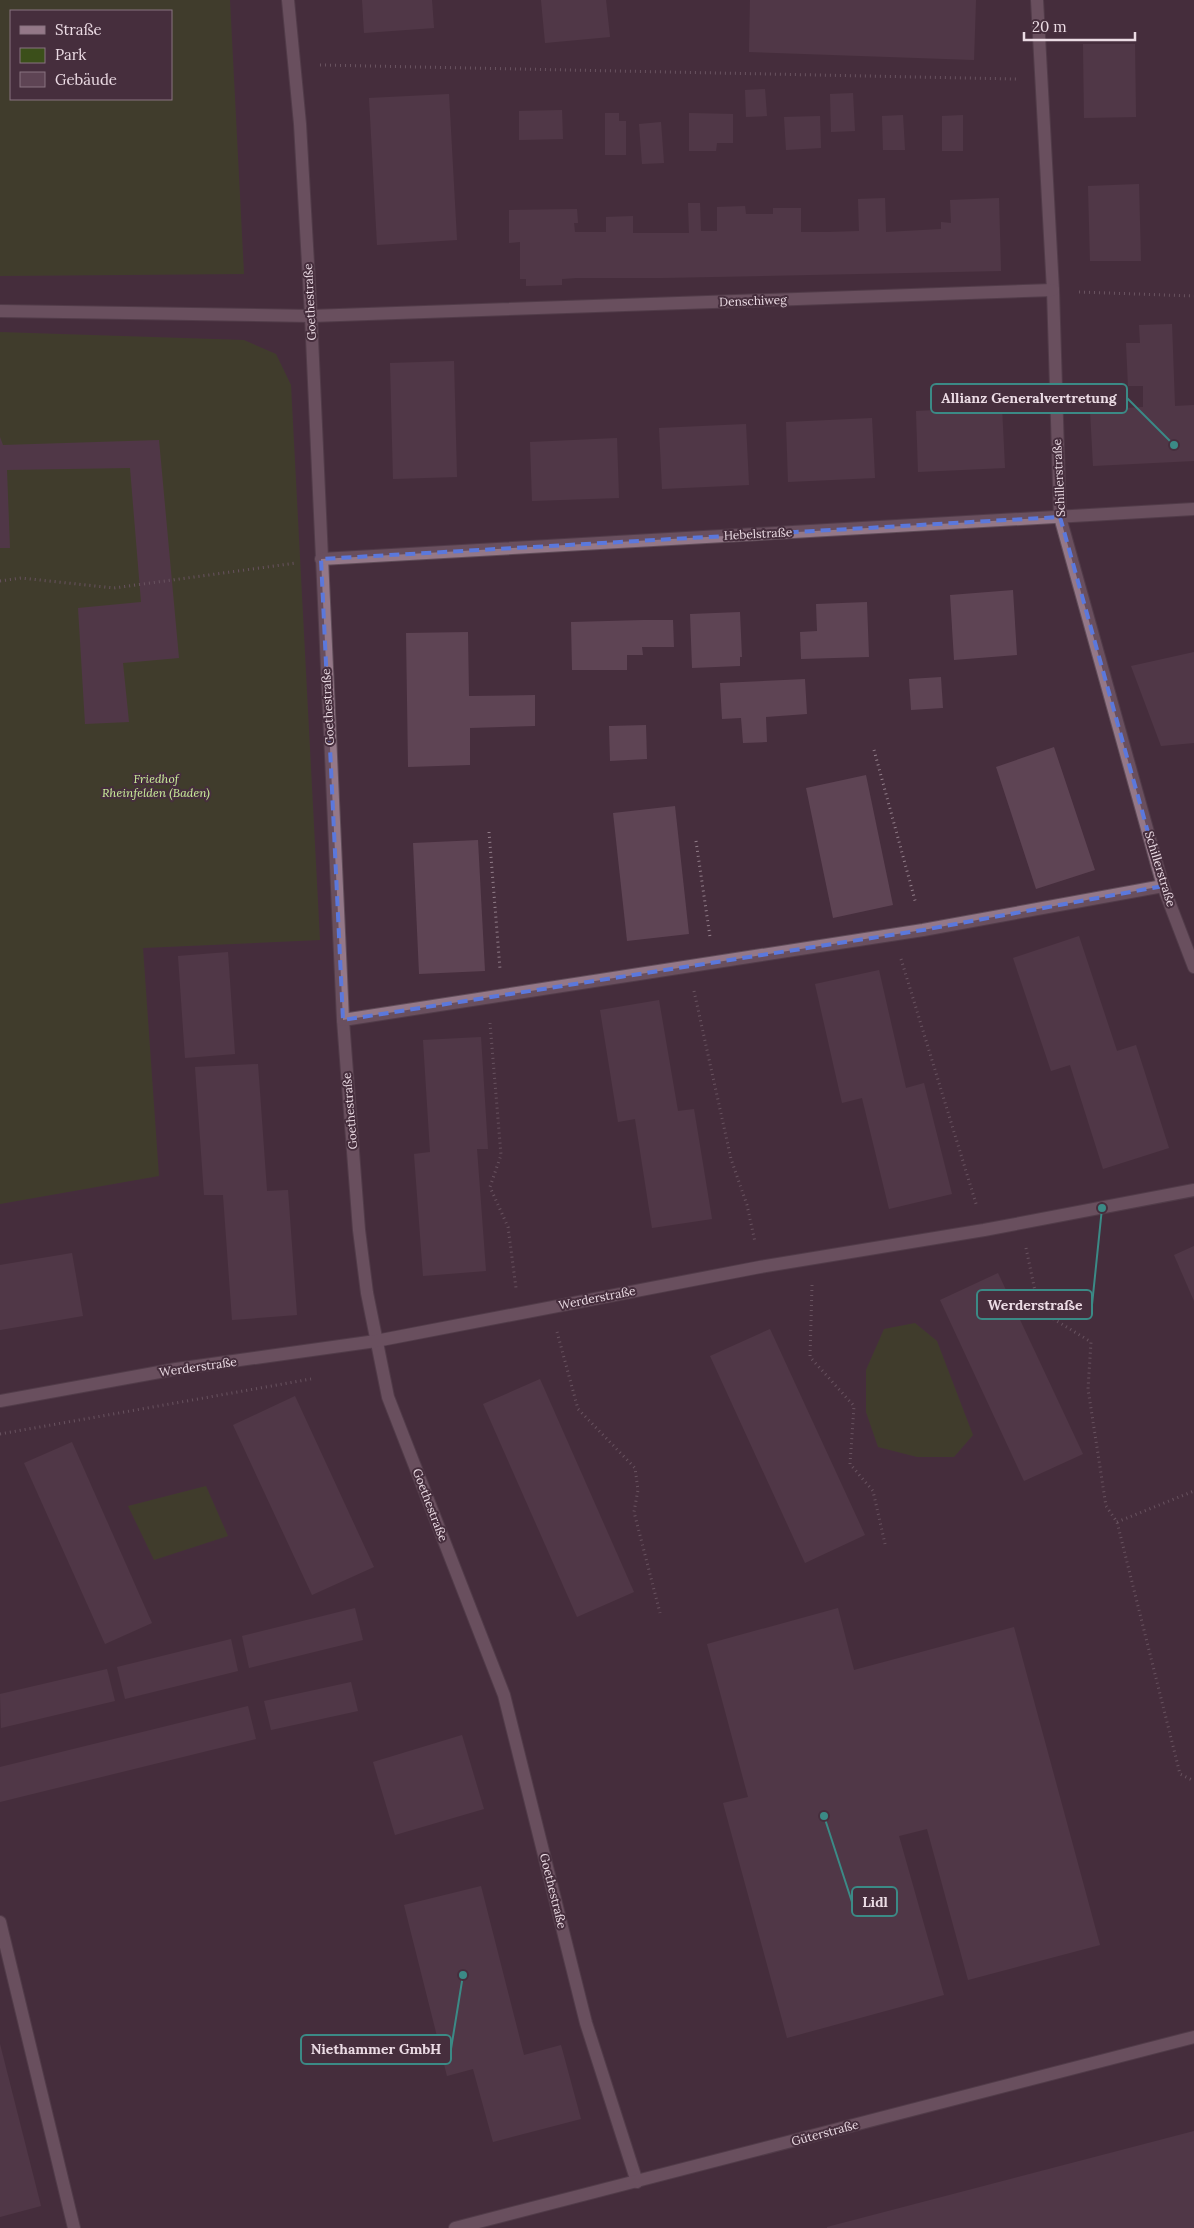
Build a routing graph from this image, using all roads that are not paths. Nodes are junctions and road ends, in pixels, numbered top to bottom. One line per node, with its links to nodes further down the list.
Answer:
1 (288, 0): 5 (street, Goethestraße)
2 (1037, 0): 3 (street, Schillerstraße)
3 (1053, 290): 5 (street, Denschiweg); 7 (street, Schillerstraße)
4 (0, 311): 5 (street, Denschiweg)
5 (311, 316): 8 (street, Goethestraße)
6 (1194, 509): 7 (street, Hebelstraße)
7 (1060, 517): 8 (street, Hebelstraße); 9 (street, Schillerstraße)
8 (321, 560): 11 (street, Goethestraße)
9 (1163, 886): 10 (street, Schillerstraße); 11 (street)
10 (1194, 967)
11 (342, 1020): 13 (street, Goethestraße)
12 (1194, 1190): 13 (street, Werderstraße)
13 (376, 1341): 14 (street, Werderstraße); 17 (street, Goethestraße)
14 (0, 1401)
15 (0, 1922): 18 (street)
16 (1194, 2037): 17 (street, Güterstraße)
17 (636, 2182): 19 (street, Güterstraße)
18 (74, 2228)
19 (455, 2228)

